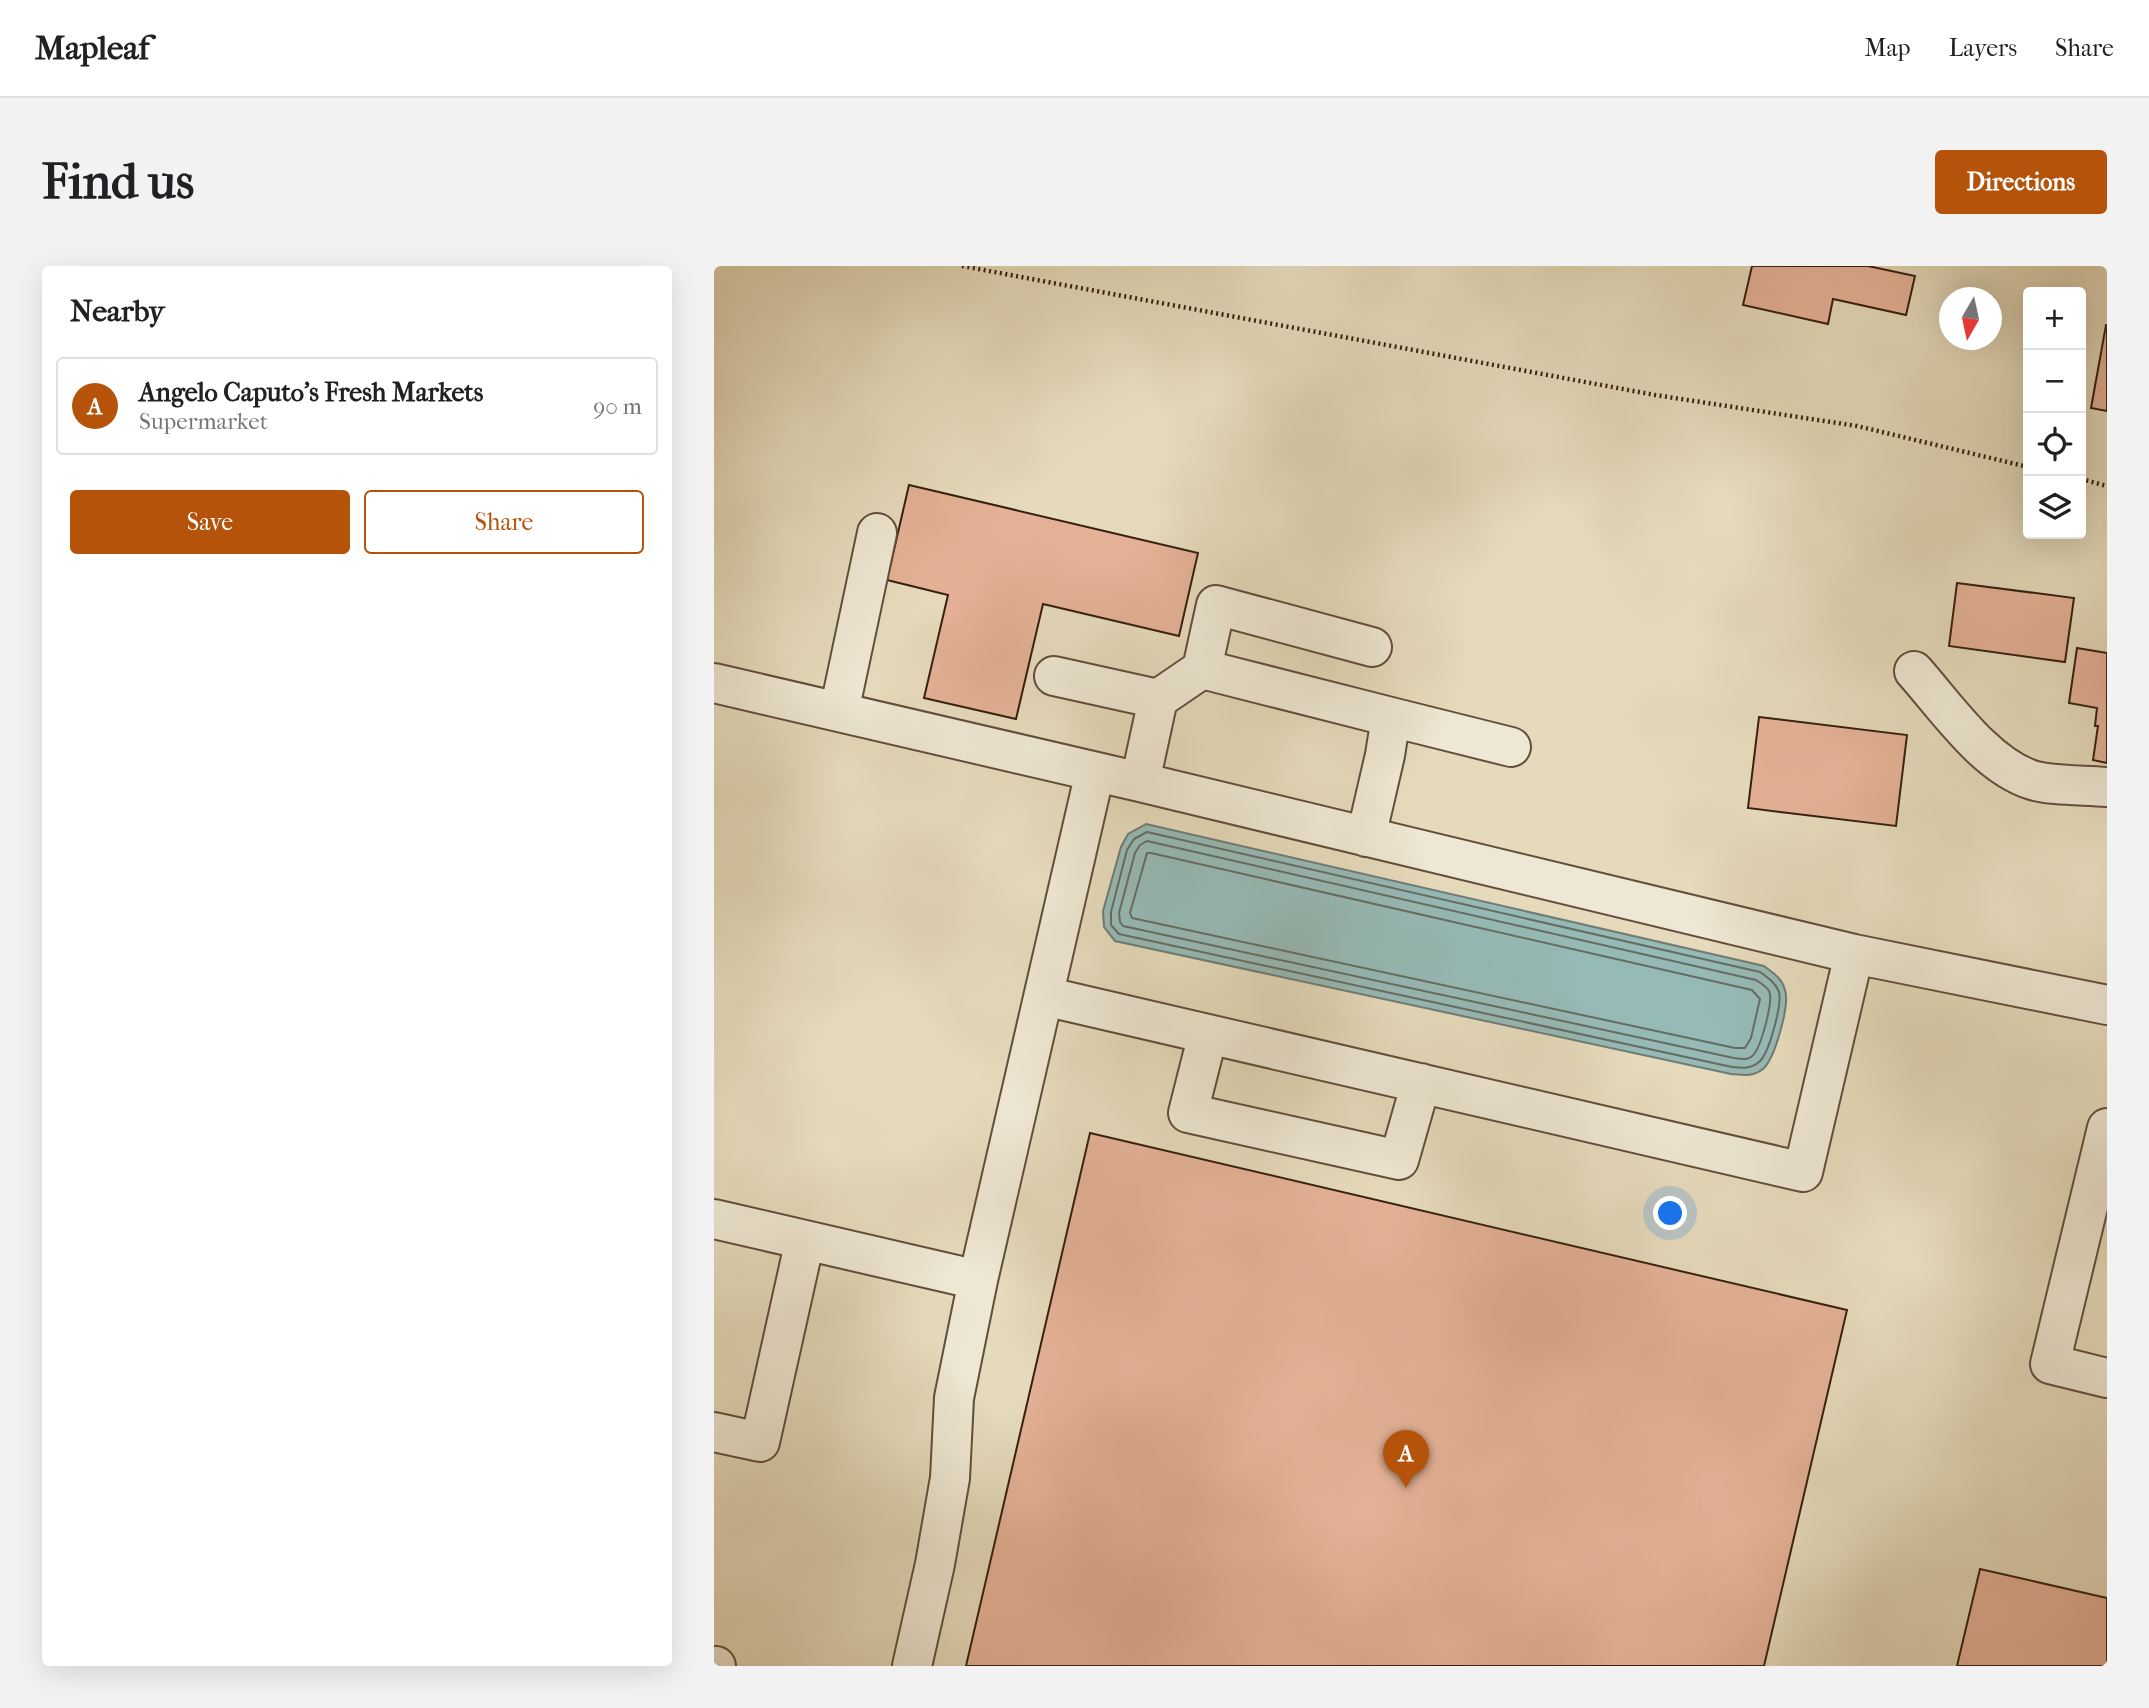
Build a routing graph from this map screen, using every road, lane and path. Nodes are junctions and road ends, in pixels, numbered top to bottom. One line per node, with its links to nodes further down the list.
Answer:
1 (962, 266): 2 (path)
2 (2023, 466)
3 (2086, 481): 4 (path)
4 (2107, 486)
5 (877, 533): 12 (lane)
6 (1372, 648): 7 (lane)
7 (1202, 669): 11 (lane); 13 (lane)
8 (1914, 671): 17 (lane)
9 (1054, 676): 11 (lane)
10 (714, 683): 12 (lane)
11 (1158, 699): 16 (lane)
12 (839, 712): 15 (lane)
13 (1391, 717): 14 (lane); 18 (lane)
14 (1511, 747)
15 (1095, 772): 16 (lane); 20 (lane)
16 (1140, 782): 18 (lane)
17 (2107, 787)
18 (1366, 837): 19 (lane)
19 (1854, 954): 21 (lane); 23 (lane)
20 (1044, 996): 22 (lane); 28 (lane)
21 (2107, 1004)
22 (1208, 1034): 23 (lane); 23 (lane)
23 (1421, 1083)
24 (2107, 1128): 25 (lane)
25 (2102, 1169): 29 (lane)
26 (714, 1219): 27 (lane)
27 (805, 1240): 28 (lane); 30 (lane)
28 (978, 1280): 31 (lane)
29 (2107, 1378)
30 (714, 1432)
31 (912, 1666)

